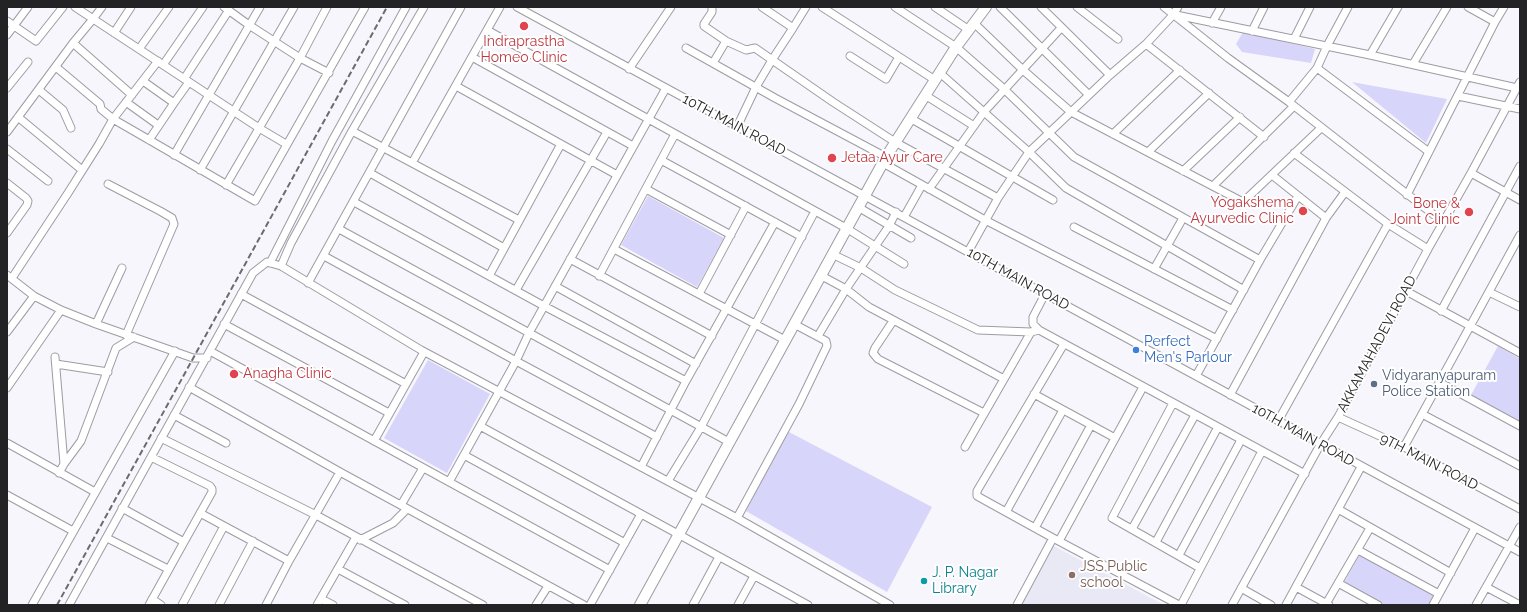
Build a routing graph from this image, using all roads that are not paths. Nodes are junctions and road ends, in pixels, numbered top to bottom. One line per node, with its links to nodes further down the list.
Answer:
1 (28, 7): 45 (street)
2 (62, 7): 45 (street)
3 (75, 7): 40 (street)
4 (102, 7): 40 (street)
5 (131, 7): 51 (street)
6 (169, 7): 62 (street)
7 (203, 7): 71 (street)
8 (260, 7): 44 (street)
9 (294, 7): 56 (street)
10 (327, 7): 68 (street)
11 (365, 7): 79 (street)
12 (406, 7): 199 (street)
13 (424, 7): 117 (street)
14 (461, 7): 131 (street)
15 (500, 7): 49 (street)
16 (517, 7): 75 (street, 10TH MAIN ROAD)
17 (671, 7): 75 (street)
18 (712, 7): 55 (street)
19 (762, 7): 47 (street)
20 (806, 7): 47 (street)
21 (822, 7): 67 (street)
22 (895, 7): 60 (street)
23 (935, 7): 46 (street)
24 (986, 7): 46 (street)
25 (1000, 7): 63 (street)
26 (1041, 7): 48 (street)
27 (1077, 7): 53 (street)
28 (1164, 7): 39 (street)
29 (1178, 7): 39 (street)
30 (1221, 7): 43 (street)
31 (1264, 7): 50 (street)
32 (1310, 7): 54 (street)
33 (1348, 7): 59 (street)
34 (1398, 7): 64 (street)
35 (1446, 7): 73 (street)
36 (1468, 7): 42 (street)
37 (1504, 7): 42 (street)
38 (226, 9): 44 (street); 83 (street)
39 (1173, 15): 43 (street); 58 (street); 100 (street)
40 (93, 19): 51 (street); 57 (street)
41 (7, 21): 45 (street)
42 (1495, 22): 82 (street)
43 (1212, 23): 50 (street)
44 (249, 25): 56 (street); 94 (street)
45 (14, 26): 52 (street)
46 (971, 27): 60 (street); 77 (street)
47 (793, 28): 69 (street)
48 (1062, 28): 63 (street); 80 (street)
49 (487, 30): 66 (street); 110 (street)
50 (1252, 31): 54 (street)
51 (114, 33): 62 (street)
52 (7, 35)
53 (1118, 39)
54 (1294, 39): 59 (street)
55 (726, 41): 69 (street); 72 (street)
56 (276, 42): 68 (street); 103 (street)
57 (73, 43): 74 (street); 93 (street)
58 (1146, 44): 78 (street); 80 (street)
59 (1327, 46): 64 (street); 76 (street)
60 (956, 47): 81 (street); 90 (street)
61 (686, 48): 72 (street)
62 (139, 49): 71 (street)
63 (1042, 49): 77 (street); 96 (street)
64 (1370, 55): 73 (street)
65 (850, 56): 67 (street)
66 (472, 57): 86 (street); 119 (street)
67 (899, 57): 81 (street)
68 (300, 58): 79 (street); 115 (street)
69 (772, 60): 87 (street); 125 (street)
70 (28, 62): 88 (street)
71 (161, 63): 83 (street); 84 (street)
72 (713, 63): 87 (street)
73 (1413, 64): 82 (street)
74 (56, 67): 91 (street); 109 (street)
75 (629, 68): 89 (street, 10TH MAIN ROAD)
76 (1317, 68): 100 (street); 134 (street)
77 (1023, 70): 90 (street); 105 (street)
78 (1180, 70): 92 (street); 122 (street)
79 (329, 73): 126 (street)
80 (1110, 75): 96 (street)
81 (937, 76): 95 (street); 104 (street)
82 (1467, 77): 85 (street); 97 (street)
83 (187, 80): 94 (street); 99 (street)
84 (143, 81): 93 (street); 99 (street)
85 (1518, 85): 101 (street, AKKAMAHADEVI ROAD)
86 (456, 86): 127 (street); 140 (street)
87 (756, 87): 113 (street); 139 (street)
88 (7, 88)
89 (666, 88): 110 (street); 113 (street, 10TH MAIN ROAD)
90 (1004, 89): 104 (street); 120 (street)
91 (39, 90): 106 (street); 114 (street)
92 (1209, 93): 107 (street); 133 (street)
93 (132, 95): 98 (street)
94 (209, 95): 103 (street); 136 (street)
95 (925, 95): 108 (street); 112 (street)
96 (1089, 95): 105 (street)
97 (1458, 96): 101 (street); 134 (street)
98 (126, 102): 109 (street); 111 (street)
99 (174, 103): 111 (street)
100 (1292, 104): 116 (street); 123 (street)
101 (1507, 106): 102 (street); 147 (street, AKKAMAHADEVI ROAD)
102 (1520, 109)
103 (234, 112): 115 (street); 144 (street)
104 (984, 112): 112 (street); 132 (street)
105 (1071, 112): 120 (street); 122 (street)
106 (18, 117): 118 (street); 143 (street)
107 (1240, 117): 123 (street); 145 (street)
108 (910, 118): 125 (street); 129 (street)
109 (113, 119): 124 (street); 143 (street)
110 (648, 119): 121 (street); 128 (street)
111 (158, 125): 124 (street)
112 (974, 126): 129 (street)
113 (737, 127): 162 (street, 10TH MAIN ROAD)
114 (71, 128)
115 (259, 128): 126 (street); 154 (street)
116 (1321, 128): 135 (street); 161 (street)
117 (352, 131): 131 (street); 201 (street)
118 (7, 132)
119 (607, 132): 128 (street); 137 (street)
120 (1049, 133): 132 (street); 173 (street)
121 (675, 134): 138 (street); 170 (street)
122 (1113, 134): 133 (street)
123 (1264, 137): 156 (street)
124 (149, 140): 136 (street)
125 (895, 142): 139 (street); 142 (street)
126 (286, 144): 154 (street)
127 (561, 144): 137 (street); 175 (street)
128 (633, 146): 148 (street)
129 (959, 146): 142 (street); 150 (street)
130 (7, 149): 151 (street)
131 (383, 149): 140 (street); 146 (street)
132 (1029, 152): 150 (street); 189 (street)
133 (1148, 152): 145 (street)
134 (1429, 152): 161 (street)
135 (1294, 153): 149 (street); 159 (street)
136 (174, 155): 144 (street)
137 (590, 160): 148 (street); 212 (street)
138 (661, 160): 157 (street); 168 (street)
139 (884, 160): 155 (street); 162 (street)
140 (412, 163): 175 (street)
141 (1520, 166): 160 (street)
142 (943, 168): 158 (street); 164 (street)
143 (82, 170): 208 (street)
144 (200, 170): 154 (street)
145 (1183, 171): 156 (street)
146 (370, 173): 167 (street); 191 (street)
147 (1471, 173): 160 (street); 178 (street, AKKAMAHADEVI ROAD)
148 (617, 175): 197 (street)
149 (1272, 175): 156 (street); 163 (street)
150 (1012, 177): 164 (street); 165 (street)
151 (48, 181)
152 (7, 183): 184 (street)
153 (108, 184): 236 (street)
154 (226, 185)
155 (922, 185): 158 (street); 172 (street)
156 (1213, 186)
157 (646, 189): 185 (street); 193 (street)
158 (929, 189): 176 (street)
159 (1345, 192): 174 (street); 179 (street)
160 (1506, 192): 166 (street); 225 (street)
161 (1407, 195): 178 (street)
162 (864, 196): 169 (street); 171 (street, 10TH MAIN ROAD)
163 (1298, 196): 174 (street); 198 (street)
164 (998, 198): 176 (street)
165 (1053, 200)
166 (1520, 200)
167 (354, 202): 183 (street); 206 (street)
168 (746, 206): 177 (street); 185 (street)
169 (858, 207): 180 (street); 182 (street)
170 (815, 211): 182 (street); 187 (street)
171 (896, 212): 172 (street, 10TH MAIN ROAD); 180 (street)
172 (904, 217): 194 (street, 10TH MAIN ROAD)
173 (1183, 218): 189 (street); 198 (street)
174 (1326, 218): 260 (street)
175 (519, 220): 191 (street)
176 (985, 220): 194 (street); 241 (street)
177 (775, 222): 187 (street); 223 (street)
178 (1443, 222): 192 (street, AKKAMAHADEVI ROAD)
179 (1388, 224): 192 (street); 270 (street)
180 (889, 226): 188 (street); 190 (street)
181 (1074, 227): 204 (street)
182 (846, 228): 190 (street); 195 (street)
183 (338, 230): 196 (street); 235 (street)
184 (7, 233)
185 (731, 235): 217 (street)
186 (1520, 235): 215 (street)
187 (802, 237): 230 (street)
188 (911, 238)
189 (1168, 246): 204 (street); 213 (street)
190 (875, 247): 200 (street); 203 (street)
191 (504, 248): 206 (street)
192 (1428, 248): 214 (street, AKKAMAHADEVI ROAD)
193 (614, 249): 207 (street); 217 (street)
194 (968, 252): 218 (street, 10TH MAIN ROAD)
195 (832, 254): 203 (street); 205 (street)
196 (324, 256): 209 (street); 247 (street)
197 (570, 259): 207 (street); 210 (street)
198 (1260, 260): 213 (street)
199 (270, 263): 201 (street); 216 (street)
200 (904, 264)
201 (280, 266): 209 (street)
202 (122, 268): 227 (street)
203 (861, 268): 211 (street); 234 (street)
204 (1154, 269): 224 (street)
205 (820, 275): 211 (street); 229 (street)
206 (489, 276): 212 (street)
207 (599, 276): 237 (street)
208 (9, 277): 219 (street)
209 (308, 283): 244 (street)
210 (555, 286): 220 (street); 248 (street)
211 (846, 289): 226 (street); 238 (street)
212 (516, 290): 220 (street)
213 (1244, 290): 224 (street)
214 (1406, 290): 225 (street); 269 (street, AKKAMAHADEVI ROAD)
215 (1489, 292): 221 (street); 231 (street)
216 (241, 294): 228 (street); 254 (street)
217 (699, 294): 223 (street)
218 (1045, 294): 232 (street); 250 (street, 10TH MAIN ROAD)
219 (34, 296): 222 (street); 233 (street)
220 (544, 306): 235 (street); 252 (street)
221 (1520, 306)
222 (61, 310): 227 (street); 257 (street)
223 (727, 310): 230 (street); 237 (street)
224 (1233, 310): 241 (street)
225 (1441, 310): 231 (street)
226 (894, 321): 251 (street); 265 (street)
227 (96, 324): 236 (street)
228 (224, 324): 246 (street); 264 (street)
229 (794, 324): 238 (street); 240 (street)
230 (755, 325): 240 (street); 274 (street)
231 (1470, 327): 245 (street); 253 (street)
232 (1039, 330): 234 (street); 242 (street)
233 (7, 332)
234 (1031, 332): 251 (street)
235 (529, 333): 247 (street); 262 (street)
236 (126, 335): 239 (street)
237 (712, 336): 248 (street)
238 (818, 336): 311 (street)
239 (134, 337): 243 (street); 249 (street)
240 (785, 340): 281 (street)
241 (1216, 340): 250 (street)
242 (1064, 344): 256 (street); 259 (street)
243 (175, 351): 246 (street); 300 (street)
244 (424, 352): 254 (street); 258 (street)
245 (1520, 353)
246 (208, 354): 255 (street); 280 (street)
247 (516, 361): 258 (street); 276 (street)
248 (696, 364): 252 (street)
249 (108, 372): 290 (street); 290 (street)
250 (1196, 376): 260 (street, 10TH MAIN ROAD)
251 (1004, 379): 265 (street)
252 (686, 381): 262 (street)
253 (1439, 382): 266 (street); 273 (street)
254 (406, 384): 264 (street)
255 (190, 387): 267 (street); 295 (street)
256 (1143, 387): 261 (street); 278 (street)
257 (7, 388)
258 (498, 392): 272 (street); 292 (street)
259 (1034, 394): 263 (street); 307 (street)
260 (1230, 395): 270 (street, 10TH MAIN ROAD)
261 (1173, 403): 268 (street); 317 (street)
262 (671, 410): 274 (street); 276 (street)
263 (1063, 410): 271 (street); 307 (street)
264 (389, 413): 280 (street)
265 (984, 413): 285 (street)
266 (1422, 414): 286 (street); 291 (street)
267 (174, 415): 277 (street); 282 (street)
268 (1195, 415): 275 (street); 317 (street)
269 (1338, 417): 283 (street, AKKAMAHADEVI ROAD); 286 (street, 9TH MAIN ROAD)
270 (1278, 421): 283 (street, 10TH MAIN ROAD)
271 (1091, 425): 278 (street); 314 (street)
272 (480, 426): 288 (street); 309 (street)
273 (1520, 426)
274 (701, 427): 281 (street); 298 (street)
275 (1218, 428): 279 (street); 325 (street)
276 (658, 437): 292 (street)
277 (161, 438): 289 (street); 310 (street)
278 (1115, 438): 322 (street)
279 (1241, 440): 287 (street); 330 (street)
280 (374, 441): 294 (street)
281 (729, 442): 302 (street)
282 (226, 443)
283 (1320, 444): 293 (street, 10TH MAIN ROAD); 297 (street, AKKAMAHADEVI ROAD)
284 (8, 446): 296 (street)
285 (966, 447)
286 (1404, 448): 306 (street, 9TH MAIN ROAD)
287 (1262, 451): 297 (street); 333 (street)
288 (464, 455): 299 (street); 326 (street)
289 (150, 457): 304 (street); 308 (street)
290 (64, 464): 296 (street)
291 (1520, 466)
292 (641, 467): 298 (street)
293 (1361, 467): 305 (street); 316 (street, 10TH MAIN ROAD)
294 (423, 468): 299 (street); 303 (street)
295 (340, 472): 303 (street); 310 (street)
296 (59, 473): 300 (street)
297 (1305, 474): 343 (street, AKKAMAHADEVI ROAD)
298 (668, 481): 302 (street)
299 (449, 482): 336 (street)
300 (95, 492): 318 (street)
301 (7, 495): 318 (street)
302 (698, 498): 311 (street); 319 (street)
303 (404, 507): 321 (street); 340 (street)
304 (122, 508): 320 (street); 324 (street)
305 (1338, 509): 315 (street); 341 (street)
306 (1520, 509)
307 (1006, 512): 314 (street)
308 (200, 513): 312 (street); 324 (street)
309 (641, 514): 319 (street); 326 (street)
310 (316, 515): 321 (street); 332 (street)
311 (737, 518): 364 (street)
312 (224, 526): 323 (street); 351 (street)
313 (1520, 526): 327 (street)
314 (1035, 528): 322 (street)
315 (1370, 528): 328 (street); 337 (street)
316 (1475, 528): 327 (street, 10TH MAIN ROAD); 337 (street)
317 (1132, 529): 325 (street)
318 (73, 531): 348 (street)
319 (678, 534): 331 (street); 360 (street)
320 (106, 538): 334 (street); 349 (street)
321 (358, 538): 335 (street); 356 (street)
322 (1056, 540): 365 (street); 366 (street)
323 (253, 541): 332 (street); 352 (street)
324 (184, 542): 334 (street)
325 (1156, 542): 330 (street)
326 (625, 543): 336 (street)
327 (1509, 546): 329 (street, 10TH MAIN ROAD); 342 (street)
328 (1358, 550): 339 (street); 344 (street)
329 (1520, 552)
330 (1179, 555): 333 (street)
331 (719, 557): 338 (street); 361 (street)
332 (289, 561): 353 (street)
333 (1200, 568): 366 (street)
334 (168, 569): 345 (street)
335 (338, 569): 346 (street); 355 (street)
336 (610, 570): 359 (street)
337 (1451, 573): 344 (street)
338 (754, 576): 362 (street); 363 (street)
339 (1338, 583): 347 (street); 370 (street)
340 (548, 586): 357 (street); 358 (street)
341 (1296, 587): 347 (street); 369 (street)
342 (1486, 587): 372 (street); 373 (street)
343 (1241, 588): 367 (street, AKKAMAHADEVI ROAD); 368 (street)
344 (1439, 594): 371 (street)
345 (150, 602): 350 (street)
346 (319, 602): 354 (street)
347 (1328, 604)
348 (32, 605)
349 (69, 605)
350 (161, 605)
351 (182, 605)
352 (219, 605)
353 (266, 605)
354 (333, 605)
355 (405, 605)
356 (483, 605)
357 (536, 605)
358 (584, 605)
359 (590, 605)
360 (640, 605)
361 (693, 605)
362 (738, 605)
363 (808, 605)
364 (890, 605)
365 (1017, 605)
366 (1180, 605)
367 (1232, 605)
368 (1271, 605)
369 (1286, 605)
370 (1378, 605)
371 (1433, 605)
372 (1476, 605)
373 (1520, 605)

